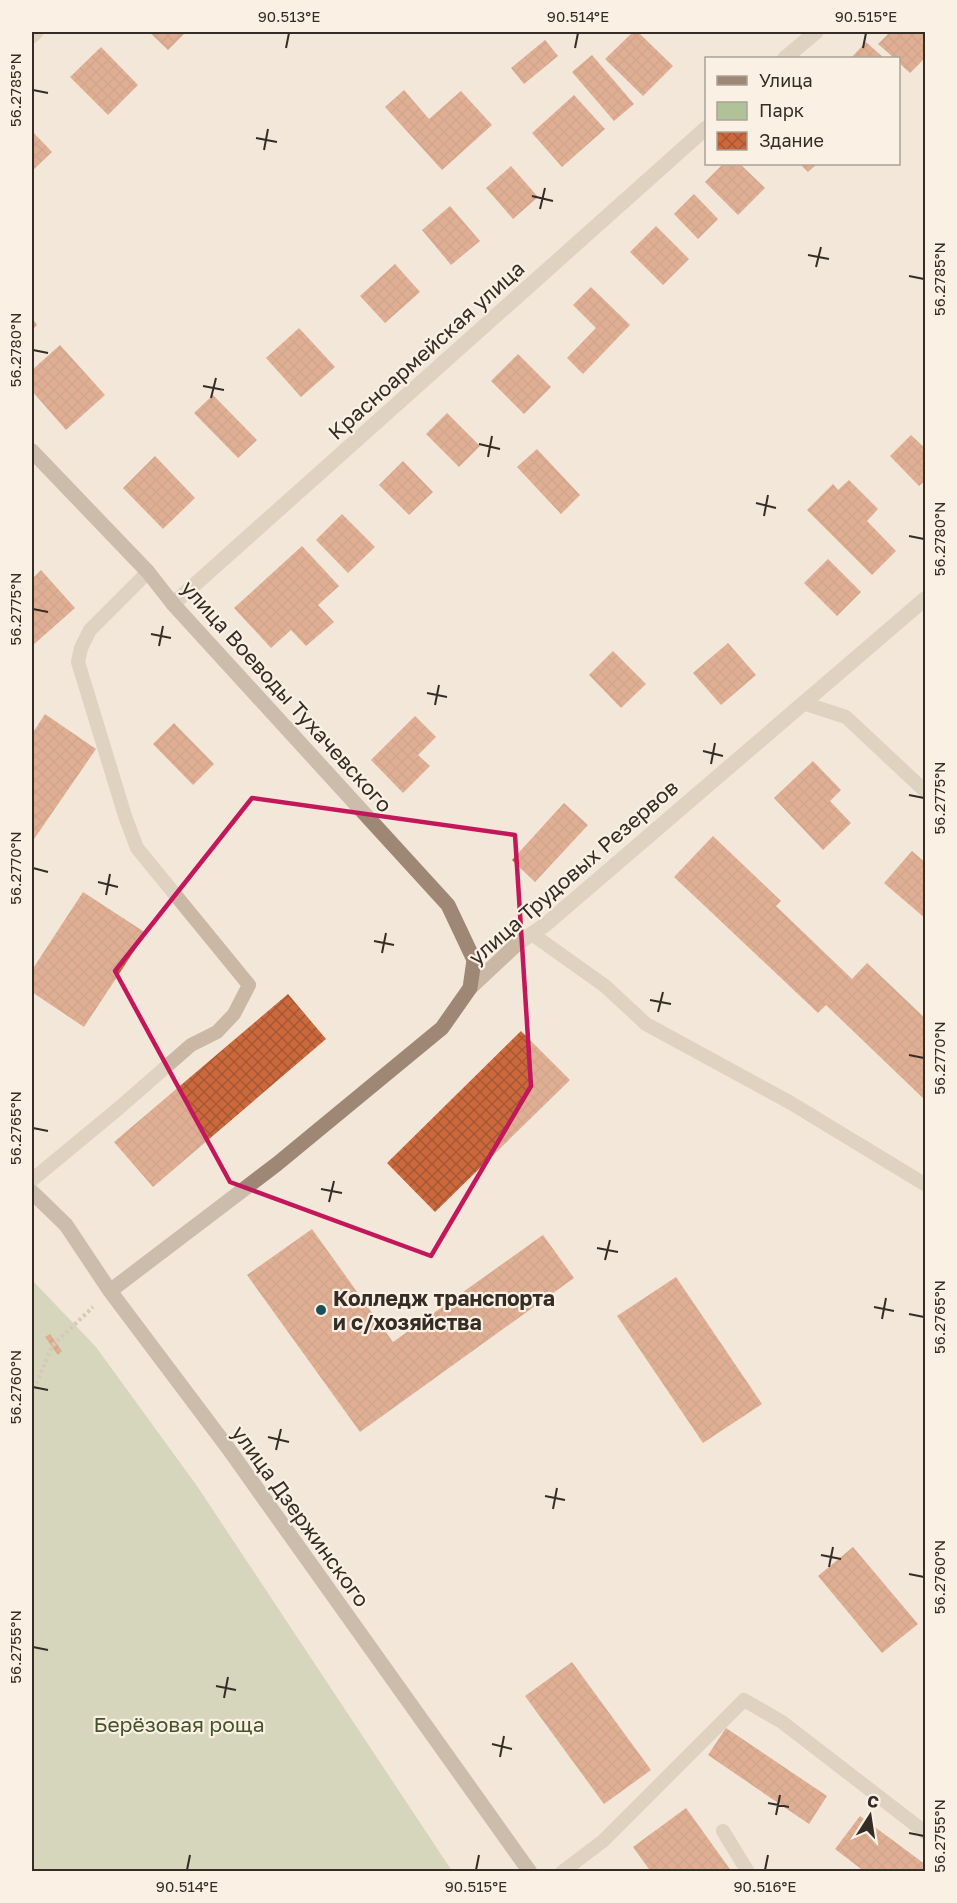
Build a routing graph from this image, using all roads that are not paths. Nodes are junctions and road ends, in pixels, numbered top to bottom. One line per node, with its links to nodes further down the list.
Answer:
1 (36, 32): 3 (street)
2 (816, 32): 4 (street)
3 (32, 36)
4 (787, 57)
5 (705, 129): 9 (street, Красноармейская улица)
6 (32, 451): 7 (main road, улица Воеводы Тухачевского)
7 (148, 572): 9 (main road, улица Воеводы Тухачевского); 14 (lane)
8 (926, 598): 10 (street, улица Трудовых Резервов)
9 (173, 604): 13 (main road, улица Воеводы Тухачевского)
10 (803, 703): 11 (lane); 12 (street, улица Трудовых Резервов)
11 (926, 792)
12 (532, 933): 13 (street, улица Трудовых Резервов); 15 (lane)
13 (470, 988): 17 (main road, улица Трудовых Резервов)
14 (32, 1180)
15 (926, 1185)
16 (32, 1192): 17 (main road, улица Дзержинского)
17 (110, 1292): 20 (main road, улица Дзержинского)
18 (723, 1831): 22 (lane)
19 (926, 1833): 21 (lane)
20 (530, 1872)
21 (562, 1872)
22 (748, 1872)

